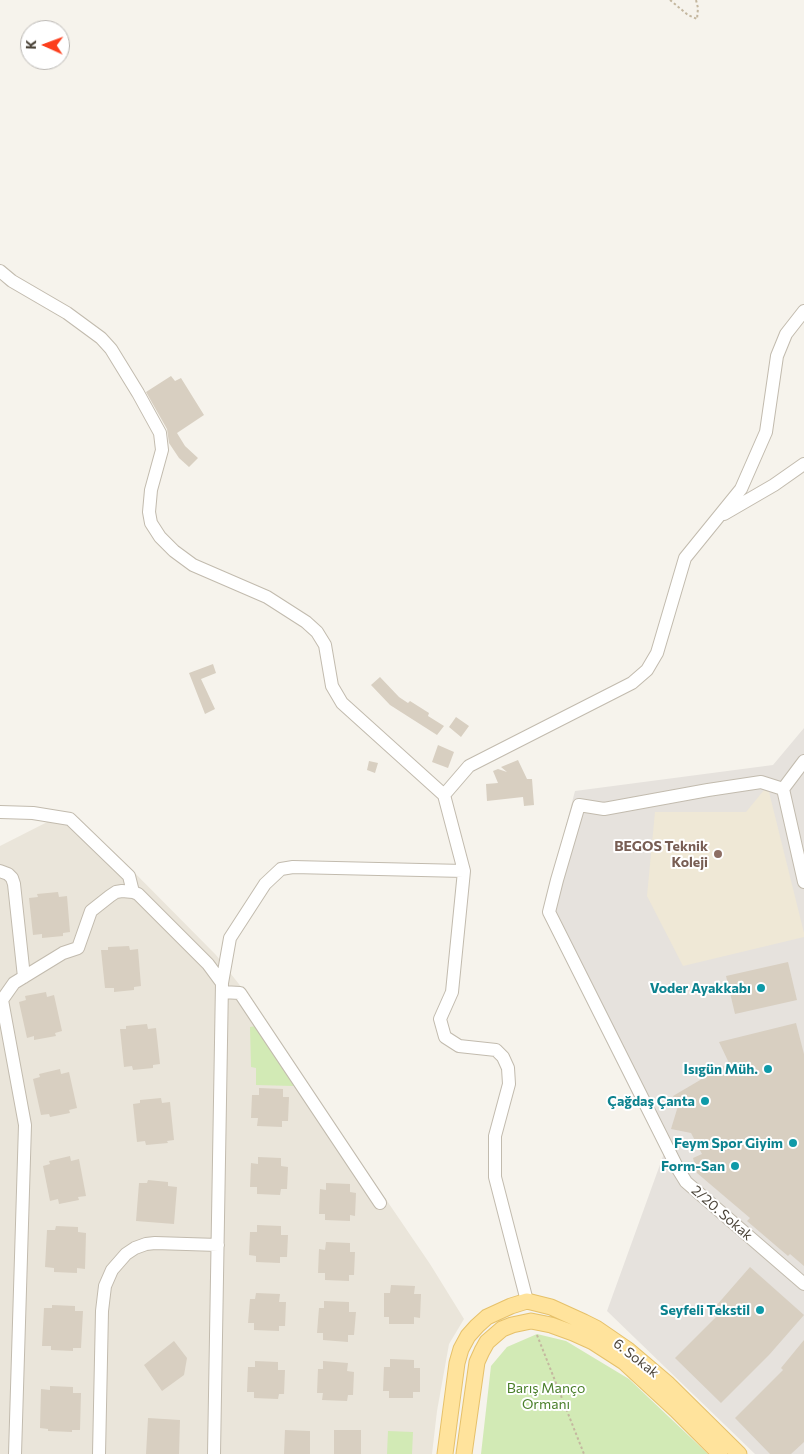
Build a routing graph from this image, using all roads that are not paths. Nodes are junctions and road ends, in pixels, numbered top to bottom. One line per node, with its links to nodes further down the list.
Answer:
1 (0, 271): 7 (street)
2 (804, 311): 4 (street)
3 (804, 464): 4 (street)
4 (717, 518): 7 (street)
5 (804, 761): 6 (street)
6 (783, 789): 11 (street); 18 (street, 2/20. Sokak)
7 (444, 795): 10 (street)
8 (0, 812): 12 (street)
9 (0, 871): 13 (street)
10 (464, 871): 14 (street); 19 (street)
11 (804, 882)
12 (133, 892): 13 (street); 14 (street)
13 (24, 976): 15 (street)
14 (222, 988): 16 (street); 17 (street)
15 (1, 1000): 20 (street)
16 (380, 1203)
17 (218, 1245): 21 (street); 22 (street)
18 (804, 1284)
19 (527, 1301): 23 (main road); 26 (main road, 6. Sokak)
20 (16, 1454)
21 (99, 1454)
22 (214, 1454)
23 (444, 1454)
24 (464, 1454): 25 (main road, 6. Sokak)
25 (720, 1454)
26 (739, 1454)

